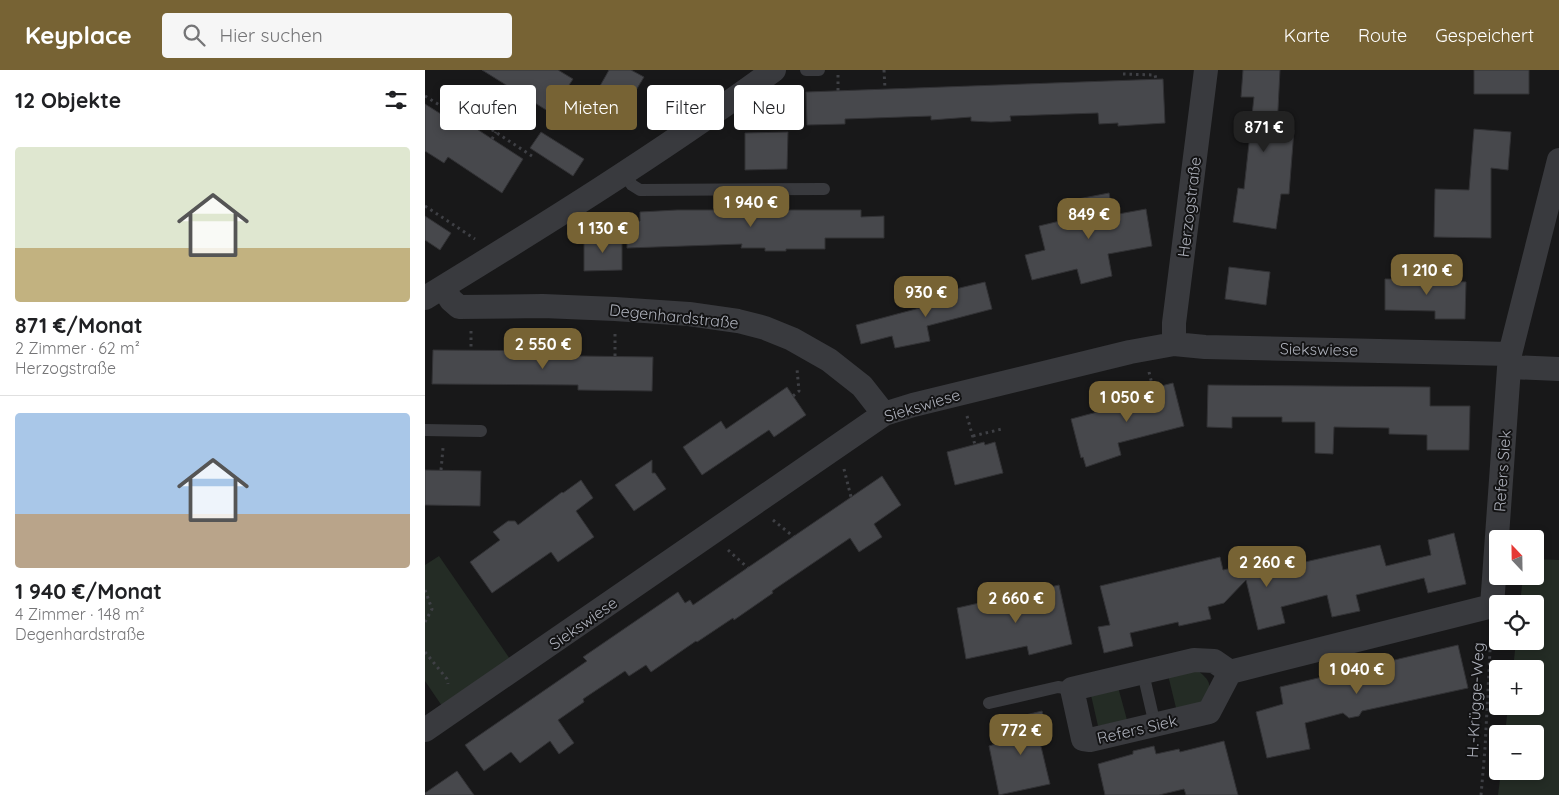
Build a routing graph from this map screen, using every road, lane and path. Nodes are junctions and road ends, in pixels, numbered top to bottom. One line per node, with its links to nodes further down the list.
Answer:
1 (774, 70): 20 (street)
2 (806, 70): 3 (lane)
3 (819, 70)
4 (884, 70): 10 (path)
5 (1206, 70): 28 (street, Herzogstraße)
6 (1144, 72): 7 (path); 9 (path)
7 (1123, 74)
8 (838, 77): 11 (path)
9 (1155, 79)
10 (885, 89)
11 (838, 92)
12 (425, 96): 13 (path)
13 (439, 105): 14 (path)
14 (435, 111)
15 (493, 130): 16 (path)
16 (496, 132): 17 (path); 18 (path)
17 (492, 139)
18 (532, 156)
19 (1559, 160): 32 (street, Refers Siek)
20 (623, 172): 21 (lane); 24 (street)
21 (823, 189)
22 (425, 206): 23 (path)
23 (480, 242)
24 (434, 292): 38 (street, Degenhardstraße)
25 (543, 327): 30 (path)
26 (615, 330): 31 (path)
27 (471, 331): 29 (path)
28 (1174, 344): 32 (street, Siekswiese); 38 (street, Siekswiese)
29 (471, 350)
30 (543, 351)
31 (615, 356)
32 (1510, 360): 34 (street, Siekswiese); 52 (street, Refers Siek)
33 (795, 365): 37 (path)
34 (1559, 369)
35 (1148, 371): 36 (path)
36 (1153, 388)
37 (793, 396)
38 (884, 414): 63 (street, Siekswiese)
39 (968, 417): 43 (path)
40 (1002, 429): 43 (path)
41 (425, 430): 42 (lane)
42 (481, 431)
43 (973, 436): 44 (path)
44 (975, 445)
45 (839, 463): 46 (path)
46 (851, 497)
47 (772, 519): 48 (path)
48 (794, 536)
49 (721, 544): 50 (path)
50 (747, 568)
51 (425, 590): 54 (path)
52 (1493, 595)
53 (1489, 607): 57 (street)
54 (425, 622)
55 (1490, 650): 64 (path, H.-Krügge-Weg)
56 (425, 652): 59 (path)
57 (1231, 672): 58 (street); 62 (street, Refers Siek)
58 (1143, 673): 60 (street); 62 (lane)
59 (449, 686)
60 (1072, 689): 61 (lane); 62 (street, Refers Siek)
61 (989, 703)
62 (1155, 725)
63 (425, 730)
64 (1481, 795)

